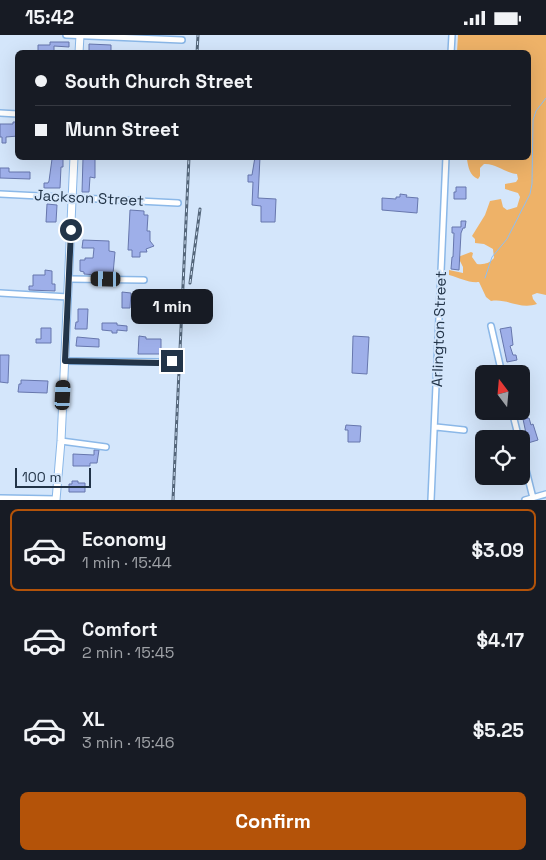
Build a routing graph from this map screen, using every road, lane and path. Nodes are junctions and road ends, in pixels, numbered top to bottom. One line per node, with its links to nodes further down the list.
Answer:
1 (66, 35): 2 (street)
2 (80, 35): 4 (street); 5 (main road)
3 (452, 35): 6 (street)
4 (182, 40)
5 (79, 50)
6 (451, 50)
7 (0, 113): 8 (street)
8 (15, 114)
9 (74, 160): 12 (main road)
10 (446, 160): 22 (street, Arlington Street)
11 (0, 194): 12 (street, Jackson Street)
12 (72, 197): 13 (street, Jackson Street); 14 (main road)
13 (178, 203)
14 (69, 279): 15 (street); 17 (main road)
15 (144, 280)
16 (0, 293): 17 (street)
17 (68, 297): 19 (main road)
18 (491, 325): 21 (street)
19 (65, 361): 20 (street); 24 (main road)
20 (172, 361)
21 (500, 365)
22 (436, 427): 23 (street); 31 (street, Arlington Street)
23 (464, 430)
24 (61, 441): 25 (street); 30 (main road)
25 (106, 447)
26 (530, 485): 29 (street)
27 (546, 494): 29 (street)
28 (0, 498): 30 (street)
29 (533, 498): 32 (street)
30 (56, 500)
31 (431, 500)
32 (525, 500)

